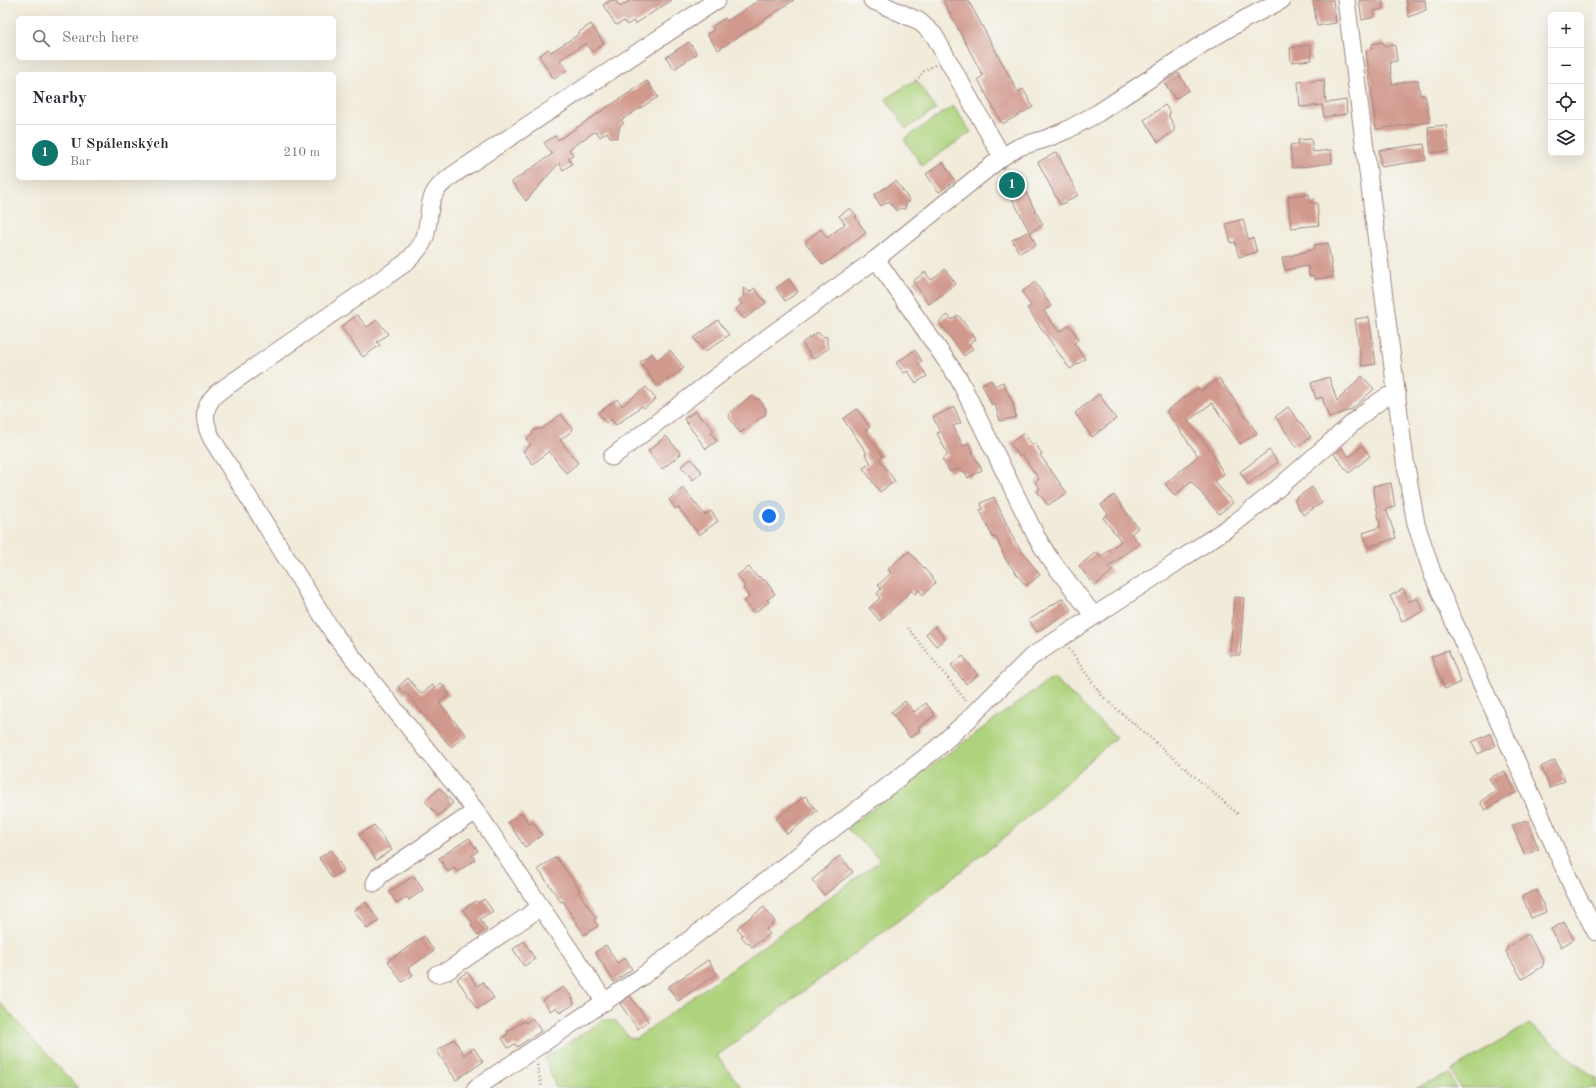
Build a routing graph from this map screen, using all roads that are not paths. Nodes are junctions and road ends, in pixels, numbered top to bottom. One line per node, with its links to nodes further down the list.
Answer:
1 (717, 0): 10 (street)
2 (872, 0): 5 (street)
3 (1282, 0): 5 (street)
4 (1346, 0): 7 (street)
5 (1002, 157): 6 (street)
6 (876, 259): 8 (street); 9 (street)
7 (1397, 394): 9 (street); 13 (street)
8 (612, 457)
9 (1094, 616): 15 (street)
10 (476, 811): 11 (street); 12 (street)
11 (375, 883)
12 (541, 907): 14 (street); 15 (street)
13 (1596, 932)
14 (437, 974)
15 (605, 1002): 16 (street)
16 (476, 1088)

